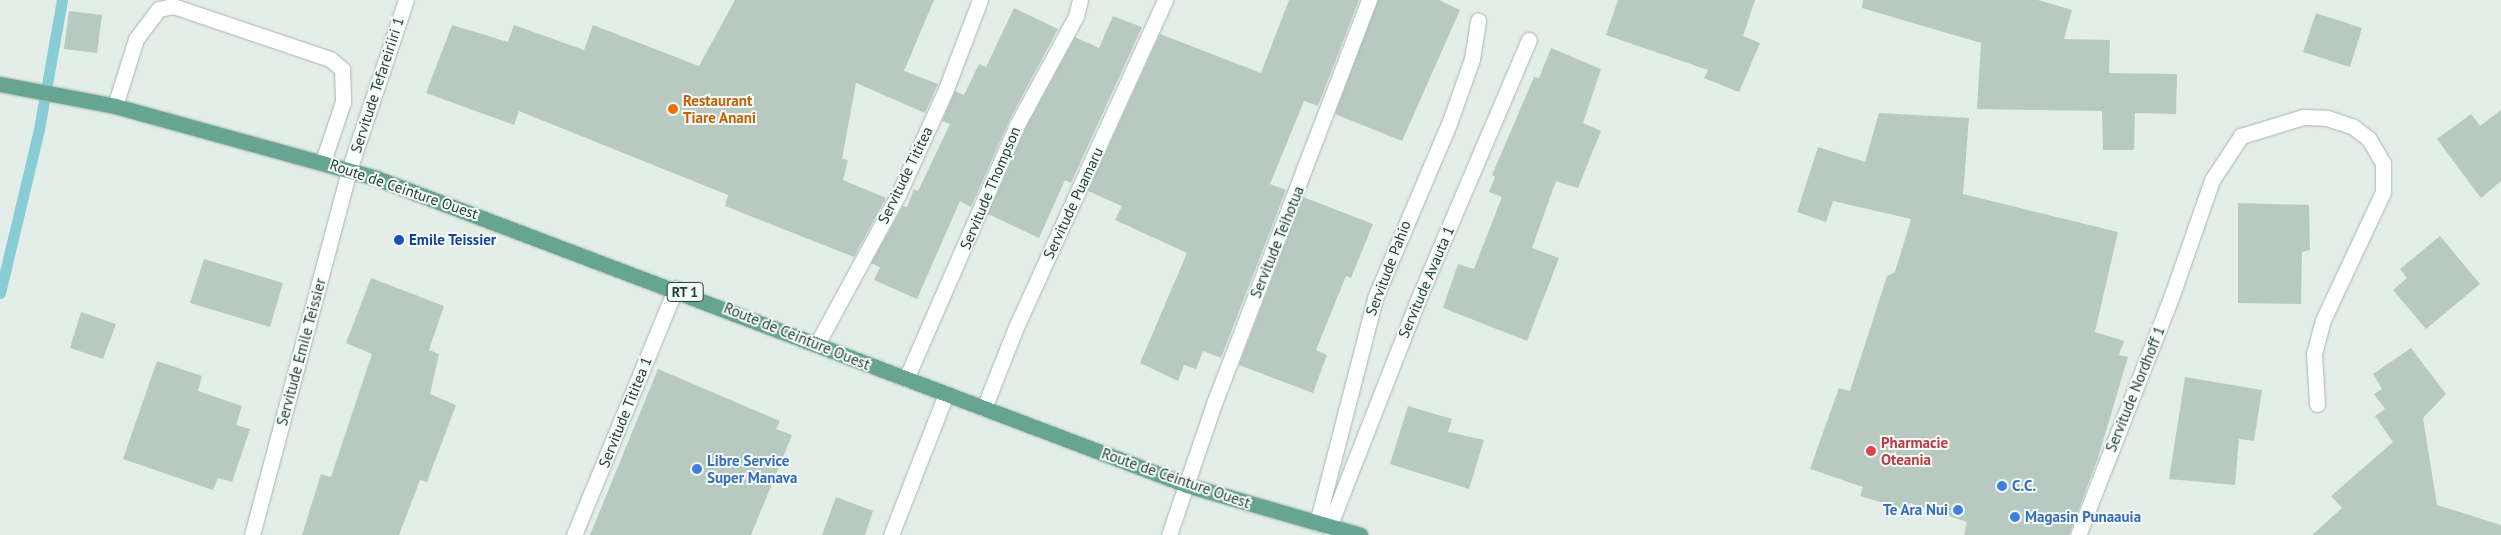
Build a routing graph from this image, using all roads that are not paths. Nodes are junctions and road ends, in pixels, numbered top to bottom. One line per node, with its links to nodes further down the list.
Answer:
1 (406, 0): 11 (street, Servitude Tefareiriiri 1)
2 (980, 0): 13 (street, Servitude Tititea)
3 (1080, 0): 14 (street, Servitude Thompson)
4 (1164, 0): 17 (street, Servitude Puamaru)
5 (1369, 0): 18 (street, Servitude Teihotua)
6 (1478, 20): 19 (street, Servitude Pahio)
7 (1529, 40): 19 (street, Servitude Avauta 1)
8 (0, 84): 9 (main road, Route de Ceinture Ouest / RT 1)
9 (115, 106): 10 (main road, Route de Ceinture Ouest / RT 1); 10 (street)
10 (323, 161): 11 (main road, Route de Ceinture Ouest / RT 1)
11 (349, 170): 12 (main road, Route de Ceinture Ouest / RT 1); 20 (street, Servitude Emile Teissier)
12 (676, 288): 13 (main road, Route de Ceinture Ouest / RT 1); 21 (street, Servitude Tititea 1)
13 (817, 344): 14 (main road, Route de Ceinture Ouest / RT 1)
14 (906, 379): 15 (main road, Route de Ceinture Ouest / RT 1)
15 (946, 394): 17 (main road, Route de Ceinture Ouest / RT 1); 22 (street)
16 (2317, 404): 25 (street, Servitude Nordhoff 1)
17 (984, 408): 18 (main road, Route de Ceinture Ouest / RT 1)
18 (1187, 485): 19 (main road, Route de Ceinture Ouest / RT 1); 23 (street, Servitude Teihotua)
19 (1331, 529): 24 (main road, Route de Ceinture Ouest / RT 1)
20 (252, 535)
21 (574, 535)
22 (890, 535)
23 (1168, 535)
24 (1360, 535)
25 (2078, 535)

